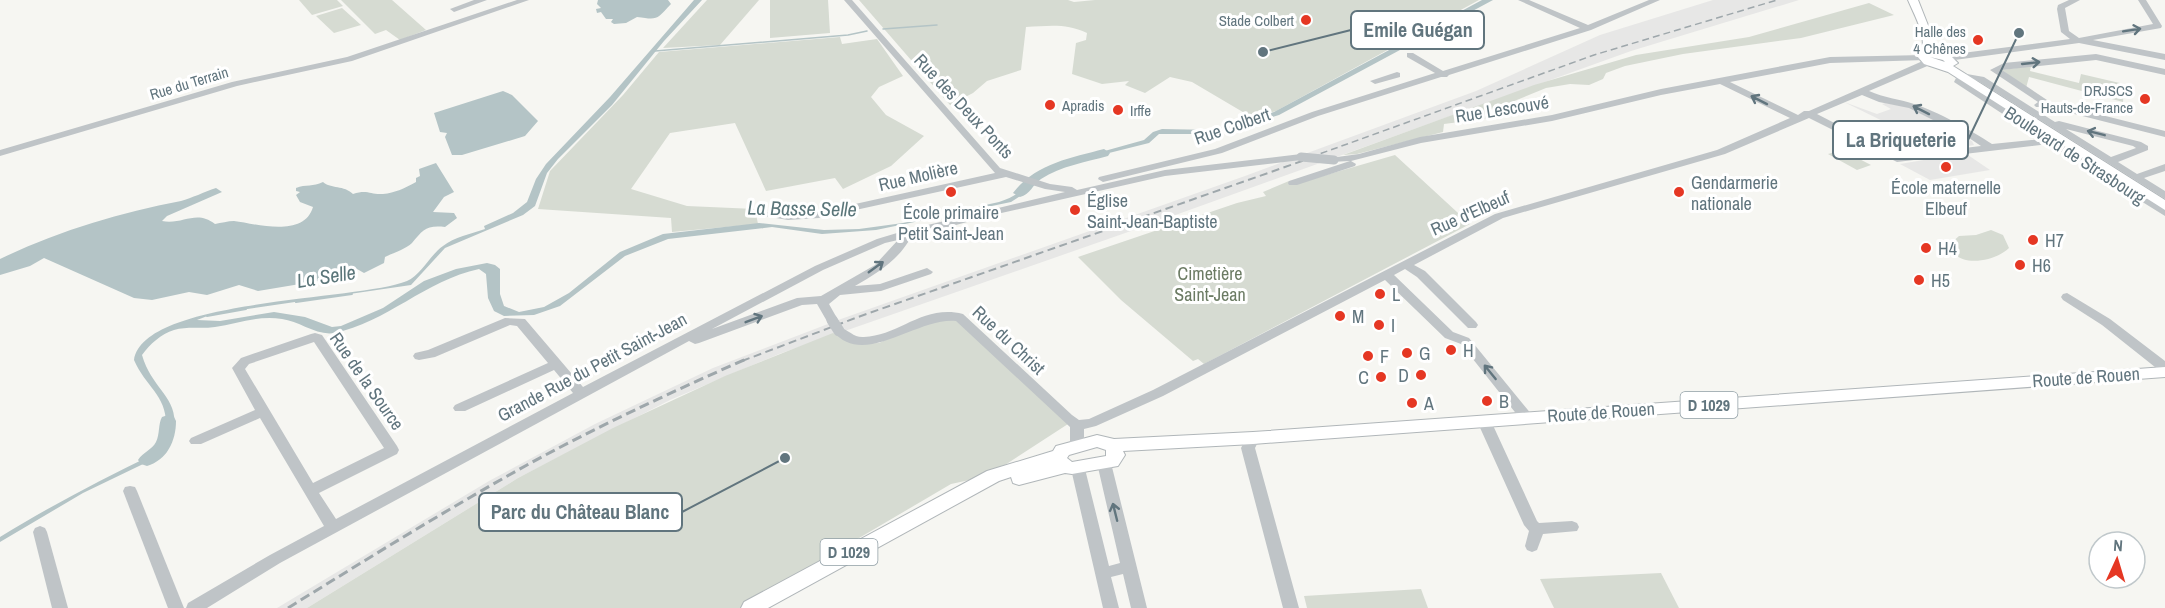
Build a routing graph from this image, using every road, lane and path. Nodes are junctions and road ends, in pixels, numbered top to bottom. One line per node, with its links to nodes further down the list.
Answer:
1 (483, 0): 9 (street)
2 (525, 0): 9 (street, Rue du Terrain)
3 (848, 0): 36 (street, Rue des Deux Ponts)
4 (1522, 0): 11 (street)
5 (1656, 0): 11 (street, Rue Colbert)
6 (1913, 0): 15 (main road)
7 (2076, 0): 12 (street)
8 (2142, 0): 10 (street)
9 (466, 19): 32 (street, Rue du Terrain)
10 (2161, 27): 12 (street, Rue Lescouvé, one-way to 10)
11 (1588, 28): 18 (street, Rue Colbert)
12 (2077, 40): 14 (street); 15 (street, Rue Lescouvé)
13 (1410, 55): 18 (street)
14 (2165, 57)
15 (1936, 58): 19 (main road, Boulevard de Strasbourg); 22 (street, Rue Lescouvé); 24 (street, Rue d'Elbeuf)
16 (2165, 72): 25 (street, one-way to 16)
17 (1396, 75): 20 (street)
18 (1444, 75): 23 (street, Rue Colbert)
19 (1963, 76): 26 (street, Boulevard de Strasbourg); 30 (street, Boulevard de Strasbourg); 43 (main road, Boulevard de Strasbourg)
20 (1385, 78): 21 (street); 23 (street)
21 (1375, 81)
22 (1722, 81): 27 (street, one-way to 22); 33 (street, Rue Lescouvé)
23 (1401, 88): 40 (street, Rue Colbert)
24 (1861, 91): 27 (street, Rue d'Elbeuf); 31 (street, one-way to 24)
25 (2048, 104): 26 (street); 29 (street)
26 (2023, 106): 28 (street, Boulevard de Strasbourg)
27 (1802, 116): 31 (street); 47 (street, Rue d'Elbeuf)
28 (2046, 121): 34 (street, Boulevard de Strasbourg); 34 (street, one-way to 28)
29 (2165, 134)
30 (2054, 141): 31 (street); 44 (street, Boulevard de Strasbourg)
31 (1991, 148)
32 (0, 153)
33 (1355, 158): 38 (street); 41 (street, Rue Lescouvé, bridge)
34 (2110, 161): 37 (street, Boulevard de Strasbourg)
35 (2165, 167): 37 (street)
36 (1004, 174): 40 (street, Rue des Deux Ponts); 45 (street, Rue Molière)
37 (2136, 178): 39 (street); 42 (street, Boulevard de Strasbourg)
38 (1293, 183)
39 (2165, 189)
40 (1050, 190): 41 (street, Rue Lescouvé); 41 (street, Rue Lescouvé); 46 (street, Grande Rue du Petit Saint-Jean)
41 (1086, 190)
42 (2165, 196)
43 (2165, 204)
44 (2165, 213)
45 (768, 214)
46 (907, 233): 50 (street, one-way to 46); 54 (street, Grande Rue du Petit Saint-Jean)
47 (1405, 264): 49 (street, Rue d'Elbeuf); 53 (street)
48 (927, 272): 50 (street)
49 (1386, 274): 61 (street, one-way to 49); 63 (street, Rue d'Elbeuf)
50 (836, 292): 52 (street)
51 (2067, 297): 57 (street)
52 (824, 300): 54 (street, one-way to 52); 63 (street, Rue du Christ)
53 (1472, 325)
54 (678, 342): 58 (street, Grande Rue du Petit Saint-Jean)
55 (419, 356): 56 (street)
56 (556, 364): 58 (street); 59 (street)
57 (2165, 370): 61 (main road, Route de Rouen / D 1029)
58 (582, 394): 71 (street, Grande Rue du Petit Saint-Jean)
59 (460, 408)
60 (262, 412): 65 (street); 70 (street, Rue de la Source); 70 (street, Rue de la Source)
61 (1527, 418): 62 (main road, Route de Rouen / D 1029)
62 (1484, 421): 64 (main road, Route de Rouen / D 1029); 73 (street)
63 (1077, 425): 66 (street)
64 (1253, 438): 67 (main road, Route de Rouen / D 1029); 84 (street)
65 (196, 441)
66 (1077, 445): 67 (main road); 68 (main road)
67 (1111, 454): 68 (main road); 76 (street, one-way to 67)
68 (1067, 464): 77 (street); 81 (main road, D 1029)
69 (130, 491): 79 (street)
70 (310, 491): 71 (street, Rue de la Source)
71 (333, 527): 80 (street, Grande Rue du Petit Saint-Jean)
72 (1572, 527): 73 (street)
73 (1537, 529): 75 (street)
74 (40, 531): 78 (street)
75 (1532, 546)
76 (1129, 567): 77 (street); 83 (street)
77 (1103, 573): 82 (street)
78 (60, 608)
79 (176, 608)
80 (194, 608)
81 (751, 608)
82 (1111, 608)
83 (1139, 608)
84 (1291, 608)

